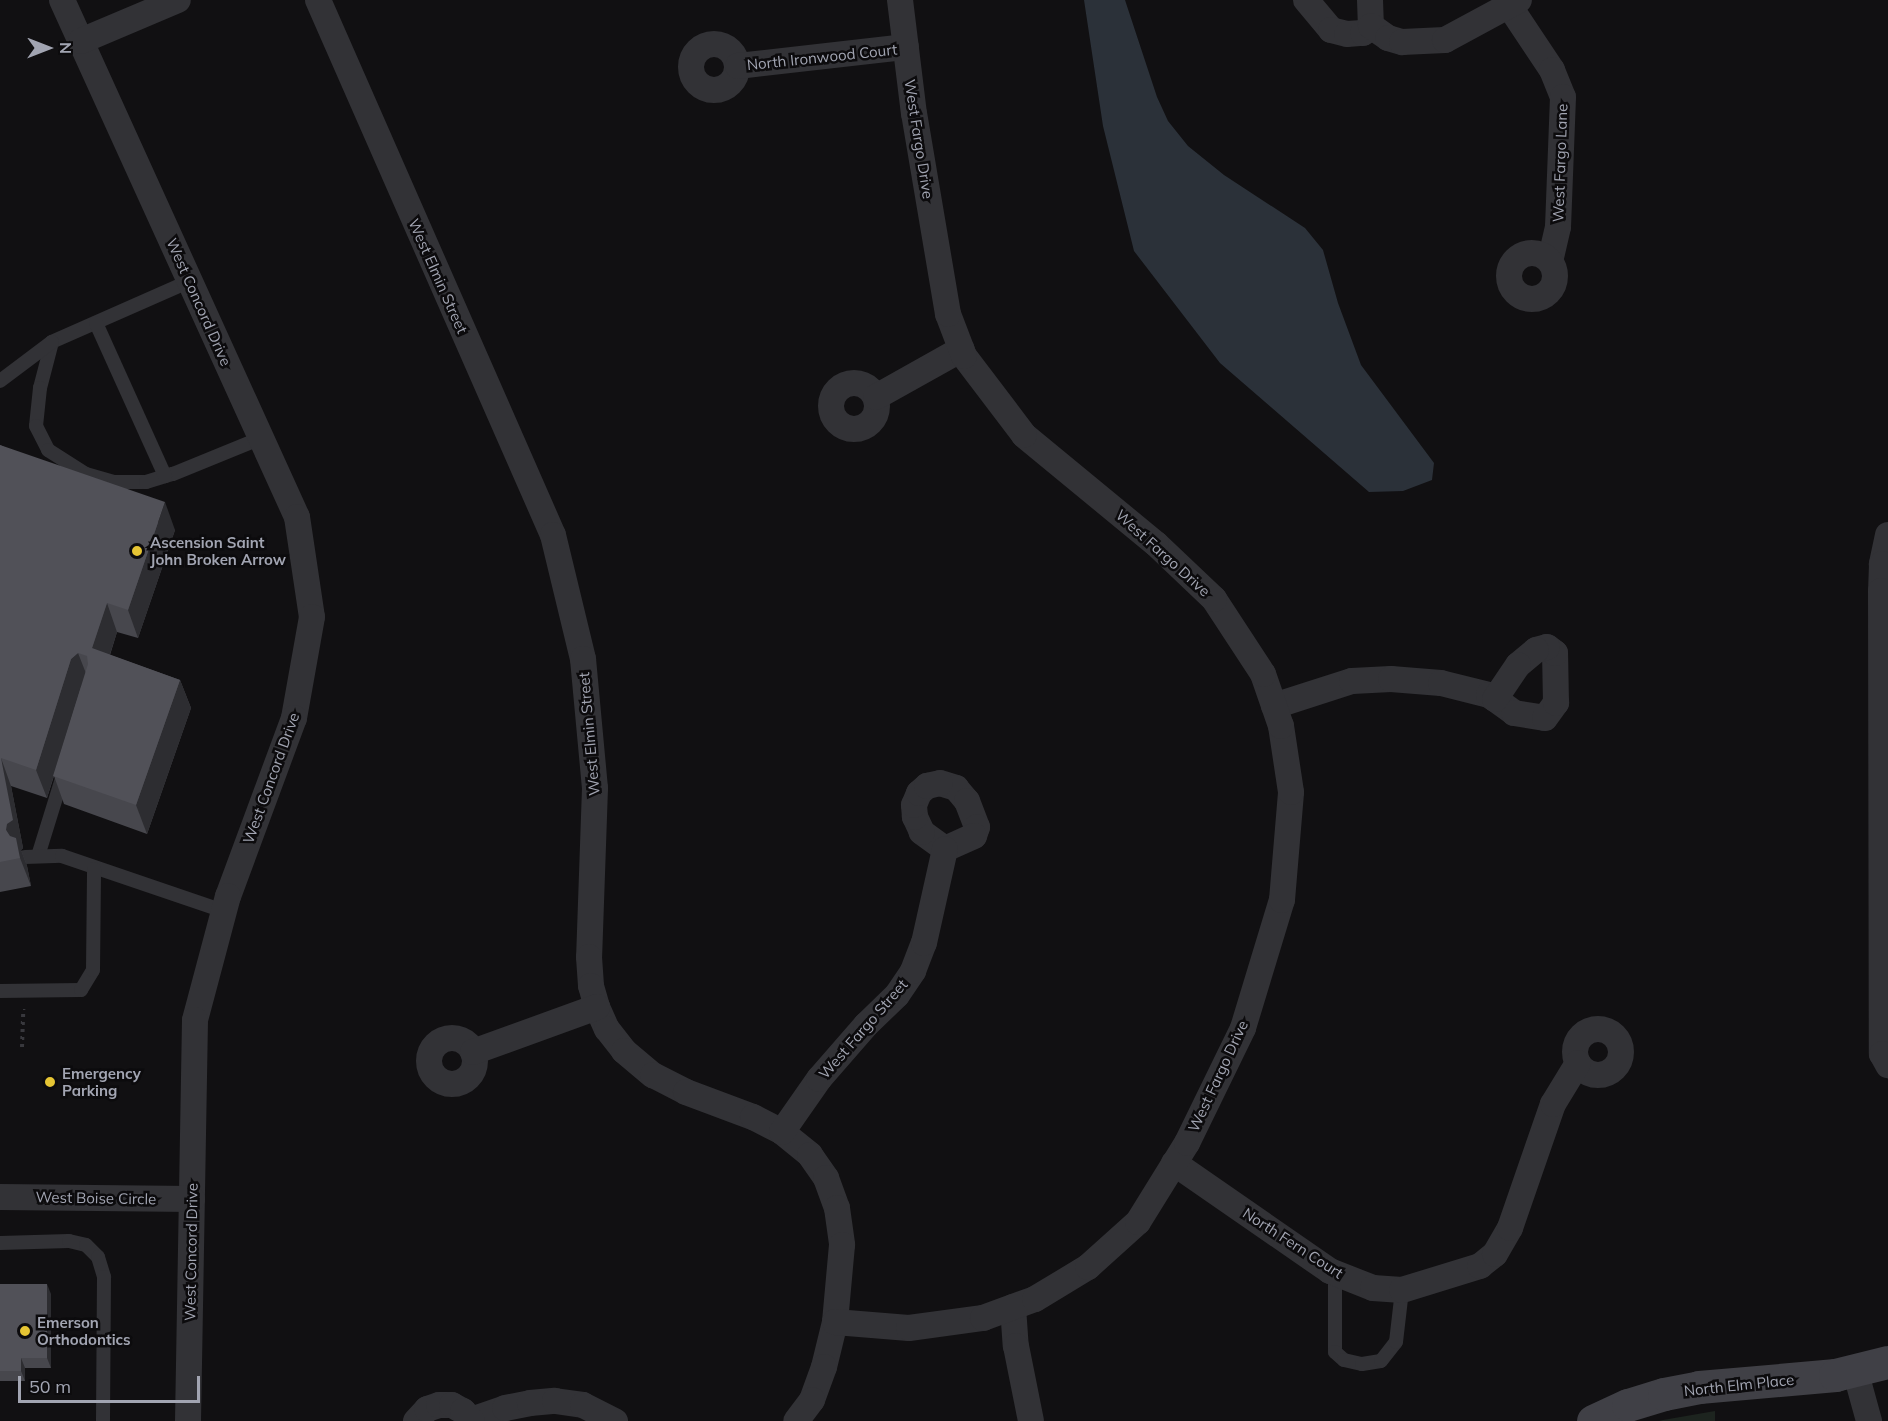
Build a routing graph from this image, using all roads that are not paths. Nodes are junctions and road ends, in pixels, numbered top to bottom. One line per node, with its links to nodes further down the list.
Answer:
1 (62, 0): 9 (street, West Concord Drive)
2 (178, 0): 9 (street)
3 (318, 0): 30 (street, West Elmin Street)
4 (900, 0): 10 (street, West Fargo Drive)
5 (1306, 0): 8 (street)
6 (1370, 0): 8 (street)
7 (1514, 4): 8 (street, West Fargo Lane); 12 (street, West Fargo Lane)
8 (1371, 26)
9 (81, 41): 13 (street, West Concord Drive)
10 (906, 47): 11 (street, North Ironwood Court); 16 (street, West Fargo Drive)
11 (738, 66)
12 (1550, 261)
13 (190, 281): 14 (lane); 19 (street, West Concord Drive)
14 (96, 323): 15 (lane); 20 (lane)
15 (52, 342): 17 (lane); 20 (lane)
16 (962, 350): 18 (street); 23 (street, West Fargo Drive)
17 (0, 381)
18 (876, 396)
19 (261, 438): 20 (lane); 28 (street, West Concord Drive)
20 (165, 476)
21 (1888, 535): 25 (street)
22 (1495, 699): 23 (street)
23 (1274, 706): 35 (street, West Fargo Drive)
24 (69, 756): 27 (lane)
25 (1885, 766): 33 (street)
26 (945, 849): 34 (street, West Fargo Street)
27 (94, 868): 28 (lane); 29 (lane)
28 (224, 911): 37 (street, West Concord Drive)
29 (0, 991)
30 (597, 1006): 31 (street); 34 (street, West Elmin Street)
31 (473, 1052)
32 (1578, 1063): 40 (street, North Fern Court)
33 (1888, 1065)
34 (782, 1132): 42 (street, West Elmin Street)
35 (1174, 1163): 39 (street, North Fern Court); 41 (street, West Fargo Drive)
36 (0, 1197): 37 (street, West Boise Circle)
37 (192, 1199): 47 (street, West Concord Drive)
38 (0, 1243): 46 (lane)
39 (1335, 1274): 40 (street, North Fern Court); 40 (lane)
40 (1402, 1290)
41 (1013, 1307): 42 (street, West Fargo Drive); 51 (street)
42 (835, 1322): 50 (street, West Elmin Street)
43 (1888, 1362): 44 (street, North Elm Place)
44 (1856, 1370): 52 (street, North Elm Place); 53 (street)
45 (471, 1420): 48 (street); 49 (street)
46 (103, 1421)
47 (188, 1421)
48 (416, 1421)
49 (615, 1421)
50 (796, 1421)
51 (1031, 1421)
52 (1593, 1421)
53 (1869, 1421)

